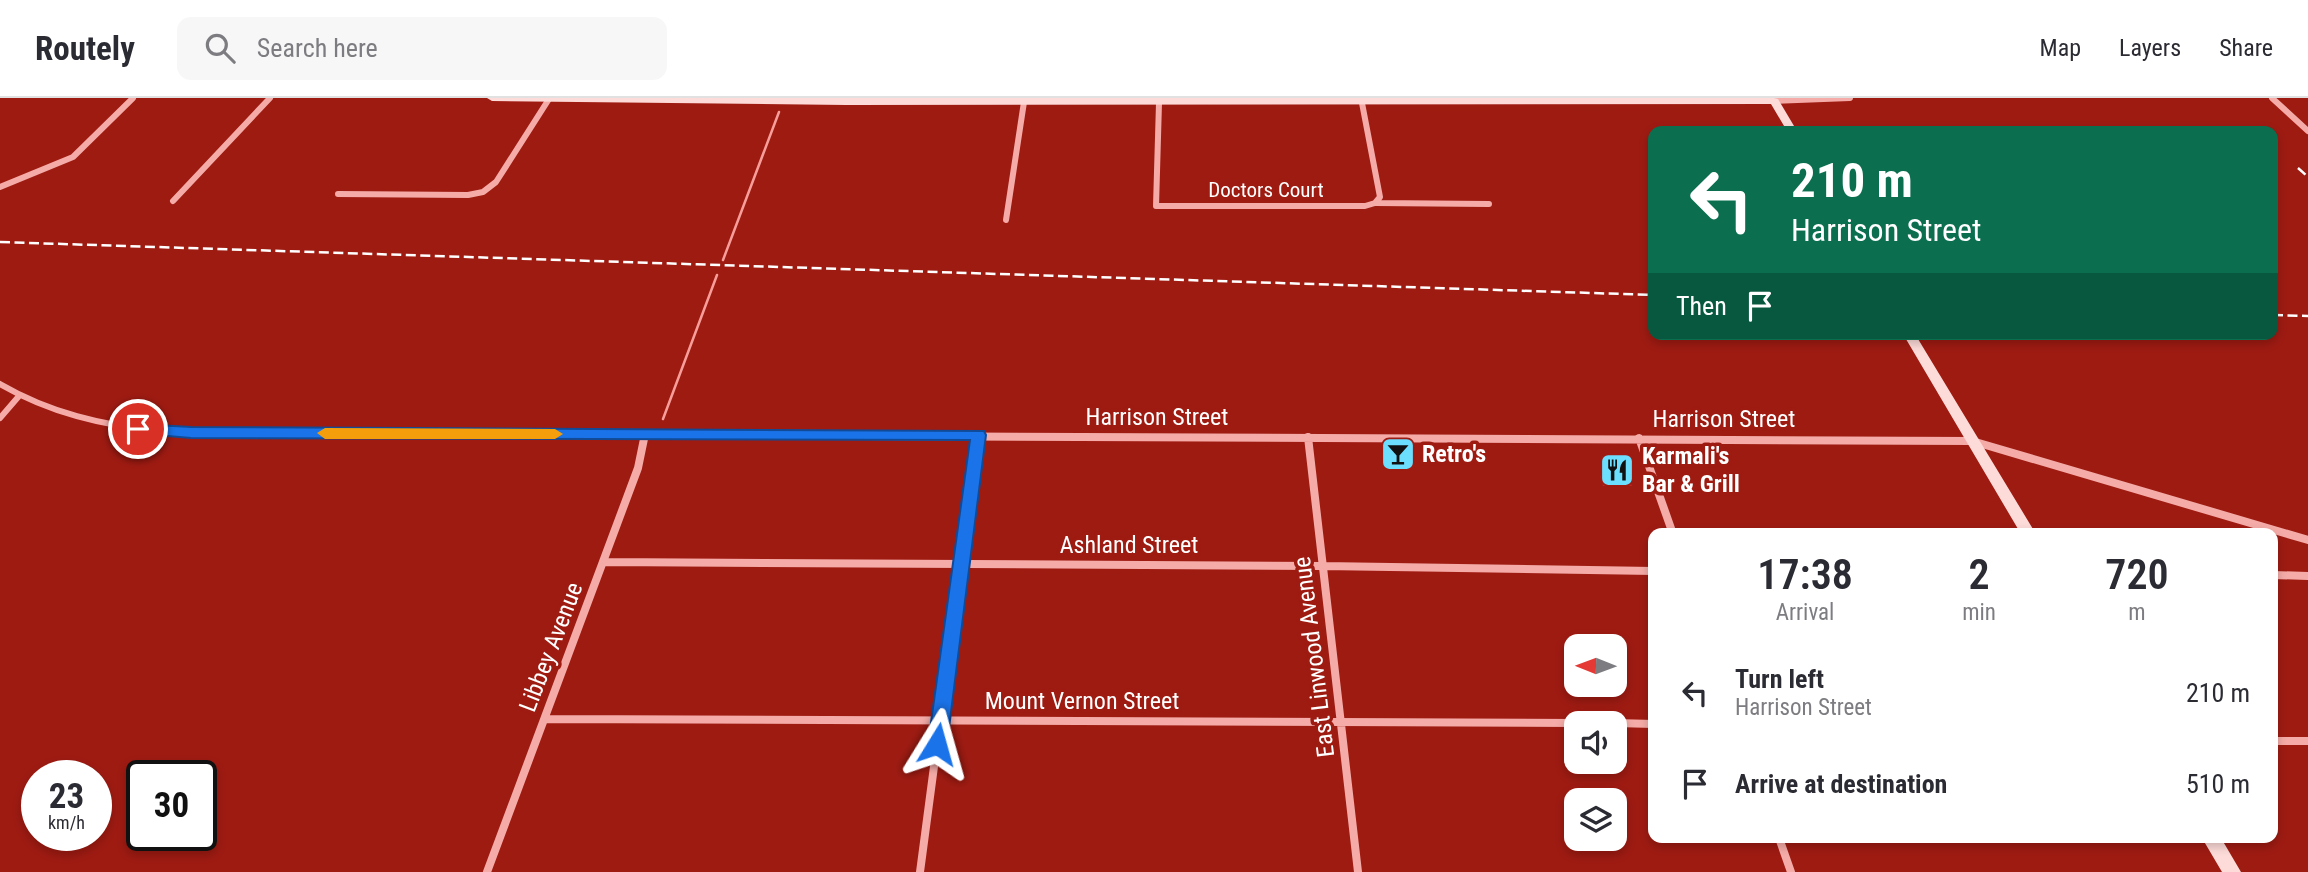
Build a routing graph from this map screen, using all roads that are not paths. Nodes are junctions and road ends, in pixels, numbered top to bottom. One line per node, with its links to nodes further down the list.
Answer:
1 (133, 98): 18 (street)
2 (270, 98): 20 (street)
3 (492, 98): 7 (main road)
4 (559, 98): 7 (main road); 8 (main road)
5 (1850, 98): 12 (street)
6 (2272, 98): 17 (street)
7 (549, 99): 19 (street)
8 (702, 99): 9 (main road)
9 (848, 100): 13 (main road)
10 (1096, 100): 13 (main road); 14 (main road)
11 (1284, 100): 14 (main road); 15 (main road)
12 (1773, 100): 15 (main road); 16 (main road)
13 (1024, 102): 23 (street)
14 (1159, 103): 21 (street, Doctors Court)
15 (1362, 103): 21 (street)
16 (1789, 126)
17 (2308, 131)
18 (0, 187)
19 (338, 194)
20 (173, 201)
21 (1376, 203): 22 (street)
22 (1489, 204)
23 (1006, 220)
24 (1913, 340): 32 (main road)
25 (0, 384): 26 (street, Harrison Street)
26 (19, 396): 27 (street); 28 (street, Harrison Street)
27 (0, 418)
28 (645, 434): 29 (street, Harrison Street); 38 (street, Libbey Avenue)
29 (978, 435): 30 (street, Harrison Street); 39 (street)
30 (1308, 437): 31 (street, Harrison Street); 40 (street, East Linwood Avenue)
31 (1639, 439): 32 (street, Harrison Street); 33 (street)
32 (1972, 441): 34 (main road); 35 (street, Harrison Street)
33 (1671, 528)
34 (2025, 528)
35 (2267, 528)
36 (2278, 531): 37 (street, Harrison Street)
37 (2308, 540)
38 (604, 562): 39 (street, Ashland Street); 44 (street, Libbey Avenue)
39 (961, 563): 40 (street, Ashland Street); 45 (street)
40 (1323, 566): 41 (street, Ashland Street); 46 (street, East Linwood Avenue)
41 (1648, 571)
42 (2278, 575): 43 (street)
43 (2308, 576)
44 (545, 719): 45 (street, Mount Vernon Street); 54 (street, Libbey Avenue)
45 (941, 719): 46 (street, Mount Vernon Street); 55 (street)
46 (1342, 722): 47 (street, Mount Vernon Street); 56 (street, East Linwood Avenue)
47 (1564, 723)
48 (1627, 723): 49 (street)
49 (1648, 724)
50 (2278, 741): 51 (street)
51 (2308, 741)
52 (1781, 843): 57 (street)
53 (2214, 843): 58 (main road)
54 (488, 872)
55 (919, 872)
56 (1358, 872)
57 (1791, 872)
58 (2231, 872)

